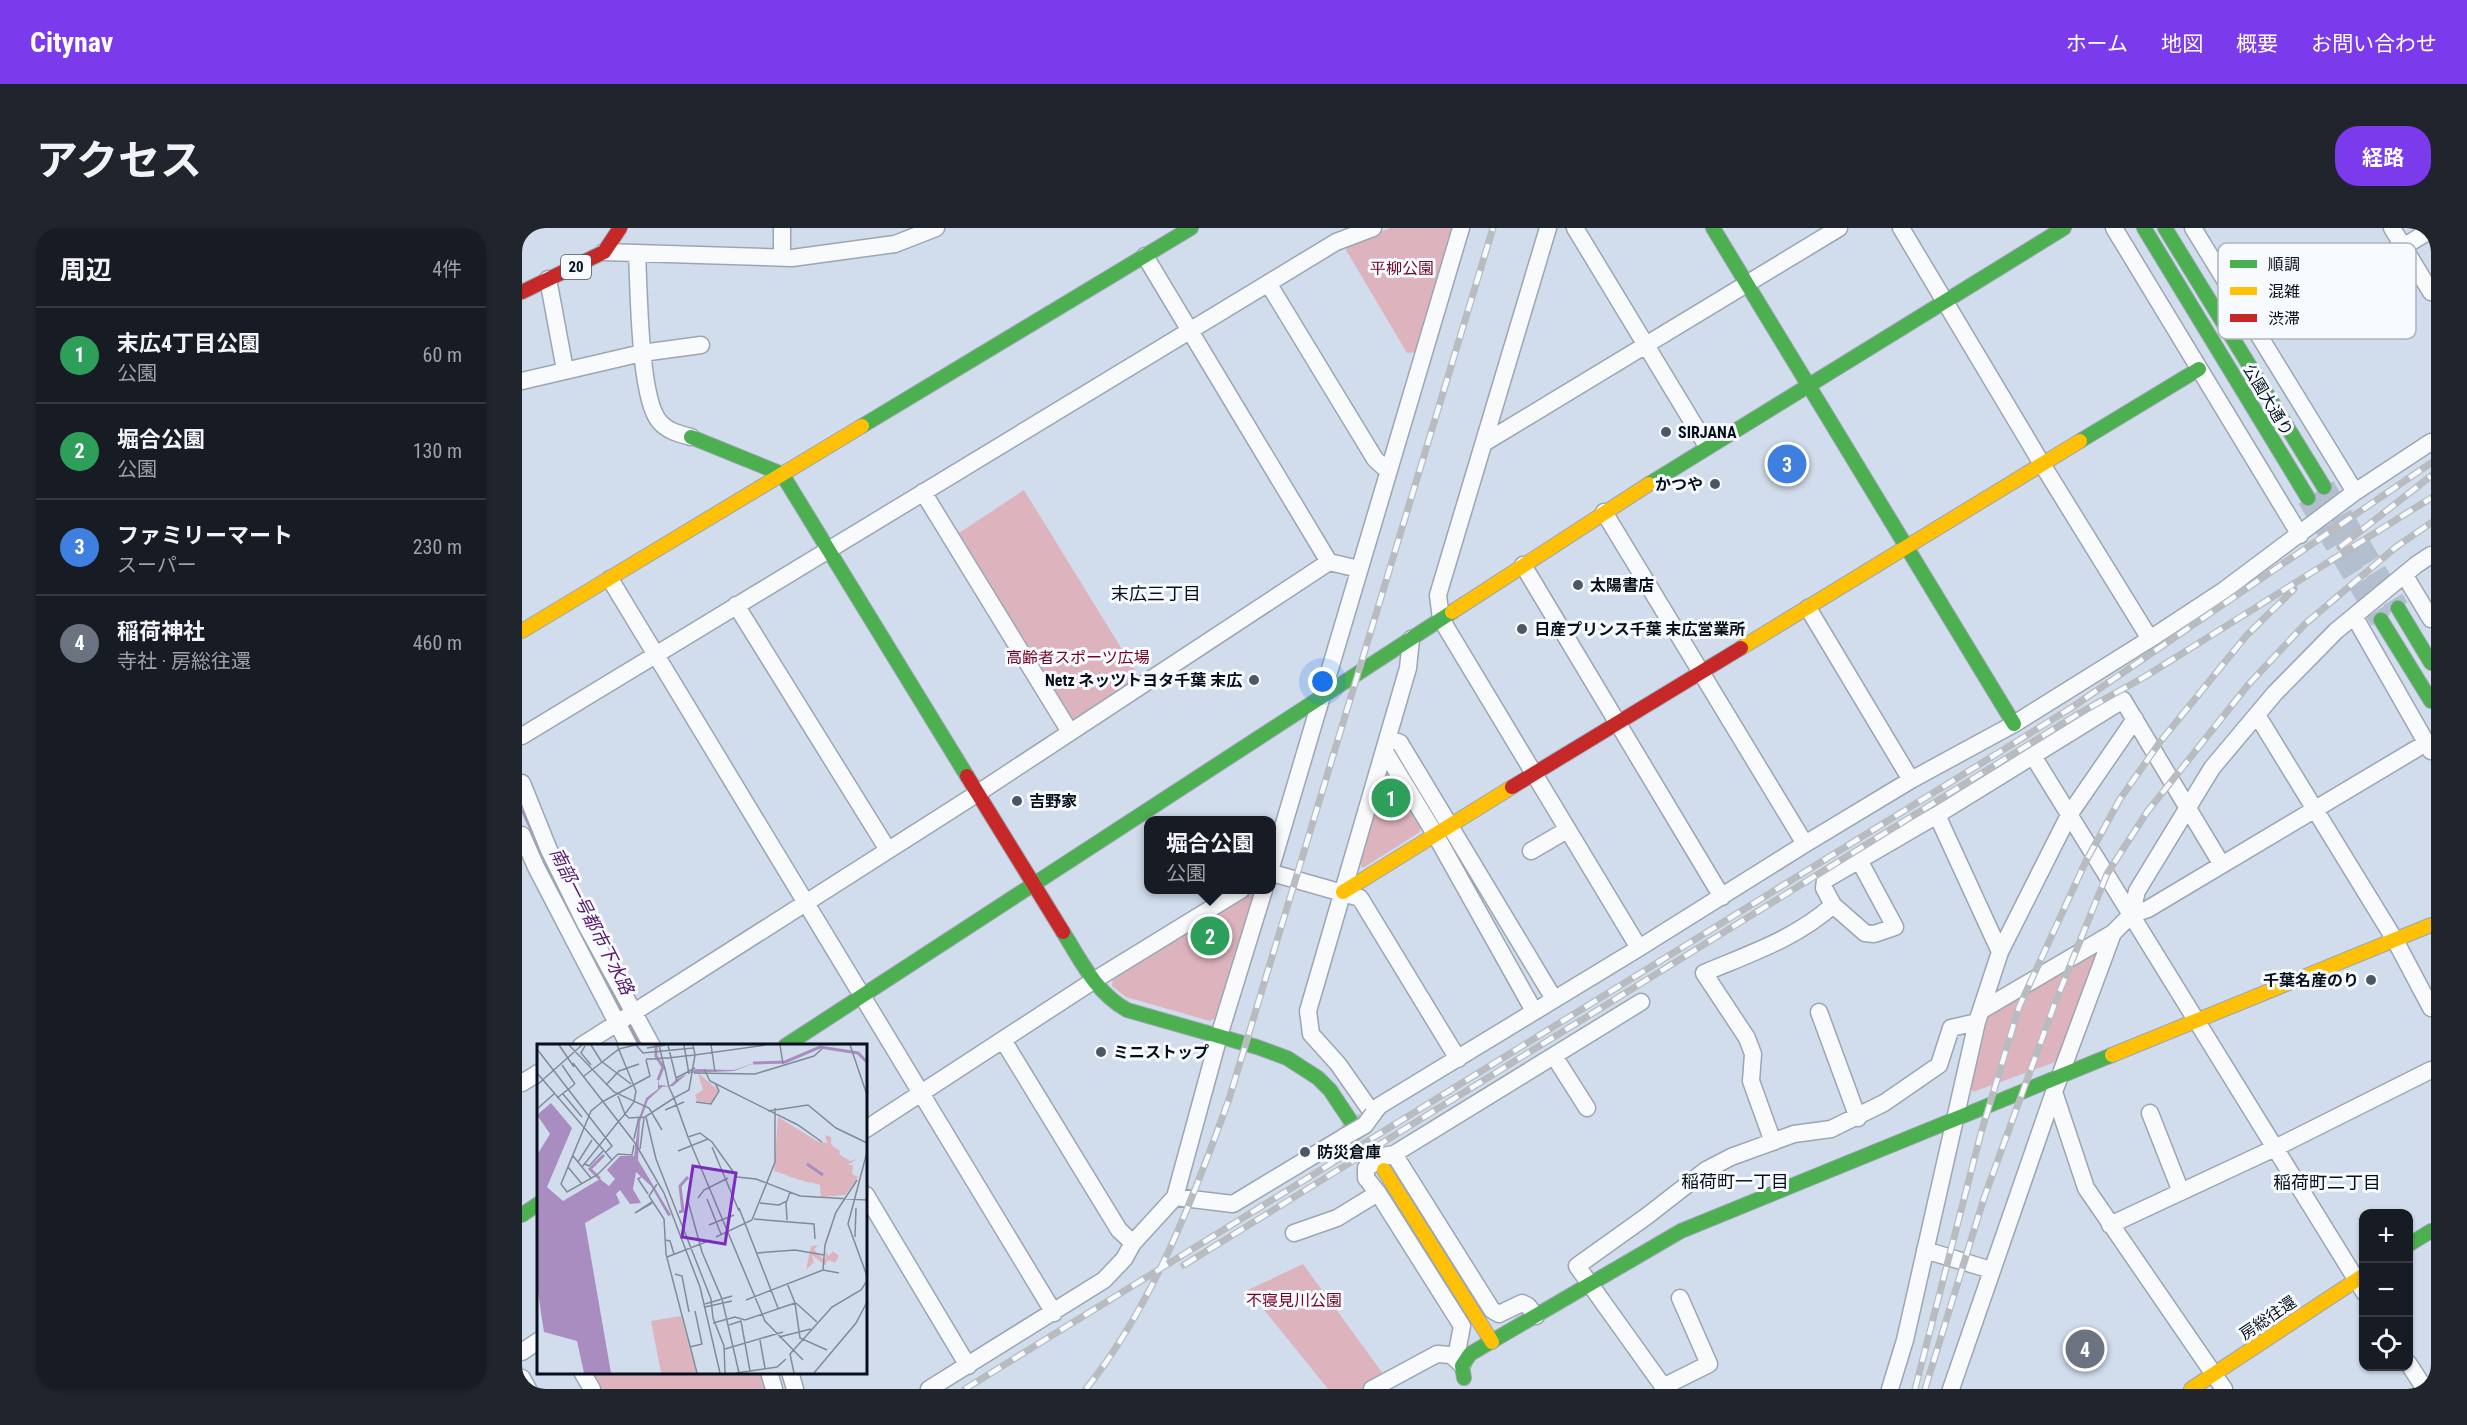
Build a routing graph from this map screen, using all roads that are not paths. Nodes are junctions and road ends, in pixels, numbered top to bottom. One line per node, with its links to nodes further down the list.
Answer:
1 (620, 228): 21 (street, 20)
2 (782, 228): 24 (street)
3 (936, 228): 24 (street)
4 (1191, 228): 23 (street)
5 (1373, 228): 28 (street)
6 (1461, 228): 49 (street)
7 (1548, 228): 46 (street)
8 (1575, 228): 38 (street)
9 (1713, 228): 29 (street)
10 (1839, 228): 29 (street)
11 (1901, 228): 32 (street)
12 (2064, 228): 32 (street)
13 (2114, 228): 40 (street)
14 (2144, 228): 54 (street, 公園大通り)
15 (2165, 228): 33 (street, 公園大通り)
16 (2193, 228): 26 (street)
17 (2392, 228): 19 (street)
18 (2431, 230): 20 (street)
19 (2401, 243)
20 (2410, 243)
21 (604, 252): 22 (street); 27 (street, 20)
22 (637, 254): 24 (street); 39 (street)
23 (1145, 256): 34 (street); 50 (street)
24 (782, 258)
25 (2416, 268): 31 (street)
26 (2218, 269)
27 (548, 279): 30 (street, 20); 41 (street)
28 (1268, 283): 34 (street); 49 (street)
29 (1747, 284): 38 (street); 43 (street)
30 (522, 292)
31 (2431, 292)
32 (1946, 300): 43 (street); 48 (street)
33 (2218, 314)
34 (1189, 331): 52 (street); 60 (street)
35 (2233, 339): 51 (street, 公園大通り)
36 (2261, 339): 53 (street)
37 (701, 345): 39 (street)
38 (1645, 345): 46 (street); 47 (street)
39 (642, 353): 41 (street); 44 (street)
40 (2199, 369): 48 (street); 56 (street)
41 (565, 370): 42 (street)
42 (522, 381)
43 (1808, 384): 47 (street); 57 (street)
44 (691, 437): 50 (street)
45 (2431, 442): 53 (street)
46 (1484, 443): 69 (street)
47 (1707, 446): 55 (street)
48 (2042, 464): 57 (street); 74 (street)
49 (1388, 471): 62 (street)
50 (782, 474): 58 (street); 64 (street)
51 (2324, 487)
52 (923, 492): 58 (street); 84 (street)
53 (2355, 492): 56 (street)
54 (2308, 498)
55 (1604, 512): 61 (street); 77 (street)
56 (2300, 535): 74 (street)
57 (1905, 546): 66 (street); 83 (street)
58 (829, 549): 65 (street); 92 (street)
59 (2431, 555): 63 (street)
60 (1329, 562): 62 (street); 84 (street)
61 (1523, 565): 69 (street); 82 (street)
62 (1359, 569): 78 (street)
63 (2404, 576): 68 (street); 70 (street)
64 (610, 579): 72 (street); 75 (street)
65 (736, 605): 75 (street); 102 (street)
66 (1808, 608): 77 (street); 90 (street)
67 (2398, 608): 76 (street)
68 (2354, 616): 80 (street); 87 (street)
69 (1440, 619): 73 (street); 89 (street)
70 (2431, 619)
71 (2381, 620): 79 (street)
72 (522, 631)
73 (1411, 639): 78 (street); 86 (street)
74 (2150, 639): 83 (street)
75 (656, 656): 85 (street); 113 (street)
76 (2431, 663)
77 (1701, 671): 82 (street); 101 (street)
78 (1322, 696): 103 (street); 108 (street)
79 (2431, 701)
80 (2257, 715): 93 (street); 94 (street)
81 (2135, 719): 88 (street); 93 (street); 96 (street)
82 (1617, 723): 89 (street); 112 (street)
83 (2014, 724): 90 (street)
84 (1070, 732): 92 (street)
85 (522, 736)
86 (1386, 744): 97 (street); 99 (street); 109 (street)
87 (2429, 747): 94 (street)
88 (2033, 756): 95 (street); 96 (street)
89 (1533, 775): 97 (street); 98 (street)
90 (1911, 780): 101 (street)
91 (522, 783): 129 (street)
92 (978, 793): 102 (street); 108 (street)
93 (2187, 807): 106 (street); 115 (street)
94 (2314, 809): 106 (street); 118 (street)
95 (1937, 814): 105 (street); 120 (street)
96 (2068, 815): 115 (street); 120 (street)
97 (1450, 825): 99 (street); 123 (street)
98 (1567, 831): 104 (street); 119 (street)
99 (1435, 834): 109 (street); 126 (street)
100 (522, 835): 129 (street)
101 (1805, 844): 112 (street)
102 (888, 850): 113 (street)
103 (1276, 851)
104 (1531, 851)
105 (1859, 860): 114 (street); 114 (street)
106 (2222, 865): 115 (street)
107 (1276, 874): 109 (street)
108 (1033, 886): 121 (street); 122 (street)
109 (1343, 892): 138 (street); 146 (street)
110 (1234, 894): 121 (street)
111 (1263, 894): 131 (street)
112 (1722, 897): 119 (street)
113 (806, 903): 122 (street); 129 (street)
114 (1833, 905): 151 (street)
115 (2131, 915): 117 (street); 130 (street)
116 (2431, 925): 118 (street)
117 (2112, 933): 128 (street); 142 (street)
118 (2394, 940): 125 (street); 130 (street)
119 (1639, 948): 123 (street)
120 (2000, 952): 128 (street)
121 (1093, 981): 131 (street); 132 (street)
122 (863, 996): 136 (street); 143 (street)
123 (1554, 999): 126 (street)
124 (1641, 1002): 137 (street)
125 (2431, 1008)
126 (1534, 1011): 138 (street)
127 (1819, 1012): 147 (street)
128 (1979, 1016): 147 (street); 149 (street)
129 (625, 1017): 133 (street); 134 (street); 135 (street)
130 (2195, 1020): 142 (street); 152 (street)
131 (1219, 1036): 148 (street); 158 (street)
132 (1004, 1040): 143 (street); 165 (street)
133 (585, 1044)
134 (629, 1044)
135 (650, 1044)
136 (787, 1044)
137 (1554, 1056): 144 (street); 153 (street)
138 (1458, 1059): 146 (street)
139 (2431, 1070): 152 (street)
140 (537, 1074): 141 (street)
141 (522, 1083)
142 (2056, 1085): 149 (street); 161 (street); 167 (street)
143 (922, 1093): 150 (street); 172 (street)
144 (1587, 1108)
145 (2150, 1113): 155 (street)
146 (1373, 1114): 158 (street, bridge)
147 (1858, 1118): 151 (street)
148 (1350, 1120)
149 (1954, 1120): 166 (street); 170 (street)
150 (867, 1128)
151 (1773, 1142): 170 (street)
152 (2275, 1148): 155 (street); 168 (street)
153 (1394, 1154): 156 (street); 173 (street)
154 (1384, 1170): 175 (street)
155 (2181, 1192): 161 (street)
156 (1378, 1193): 163 (street); 184 (street)
157 (867, 1197): 177 (street)
158 (1175, 1197): 165 (street)
159 (537, 1205): 160 (street)
160 (522, 1215)
161 (2110, 1226): 182 (street)
162 (2431, 1231): 164 (street)
163 (1294, 1233)
164 (2413, 1242)
165 (1133, 1243): 172 (street)
166 (1925, 1250): 167 (street); 192 (street)
167 (1992, 1270): 193 (street)
168 (2359, 1279)
169 (2359, 1283): 182 (street, 房総往還)
170 (1589, 1284): 173 (street); 185 (street)
171 (1680, 1298): 185 (street)
172 (1054, 1313): 177 (street)
173 (1536, 1316): 175 (street)
174 (537, 1342): 176 (street)
175 (1492, 1342): 184 (street)
176 (522, 1352)
177 (968, 1366): 190 (street)
178 (2413, 1370): 196 (street)
179 (583, 1374): 187 (street)
180 (770, 1374): 188 (street)
181 (791, 1374): 189 (street)
182 (2214, 1374): 194 (street, 房総往還); 195 (street)
183 (522, 1378): 186 (street)
184 (1466, 1378): 191 (street)
185 (1664, 1388)
186 (528, 1389)
187 (592, 1389)
188 (774, 1389)
189 (795, 1389)
190 (929, 1389)
191 (1372, 1389)
192 (1890, 1389)
193 (1950, 1389)
194 (2191, 1389)
195 (2224, 1389)
196 (2425, 1389)

